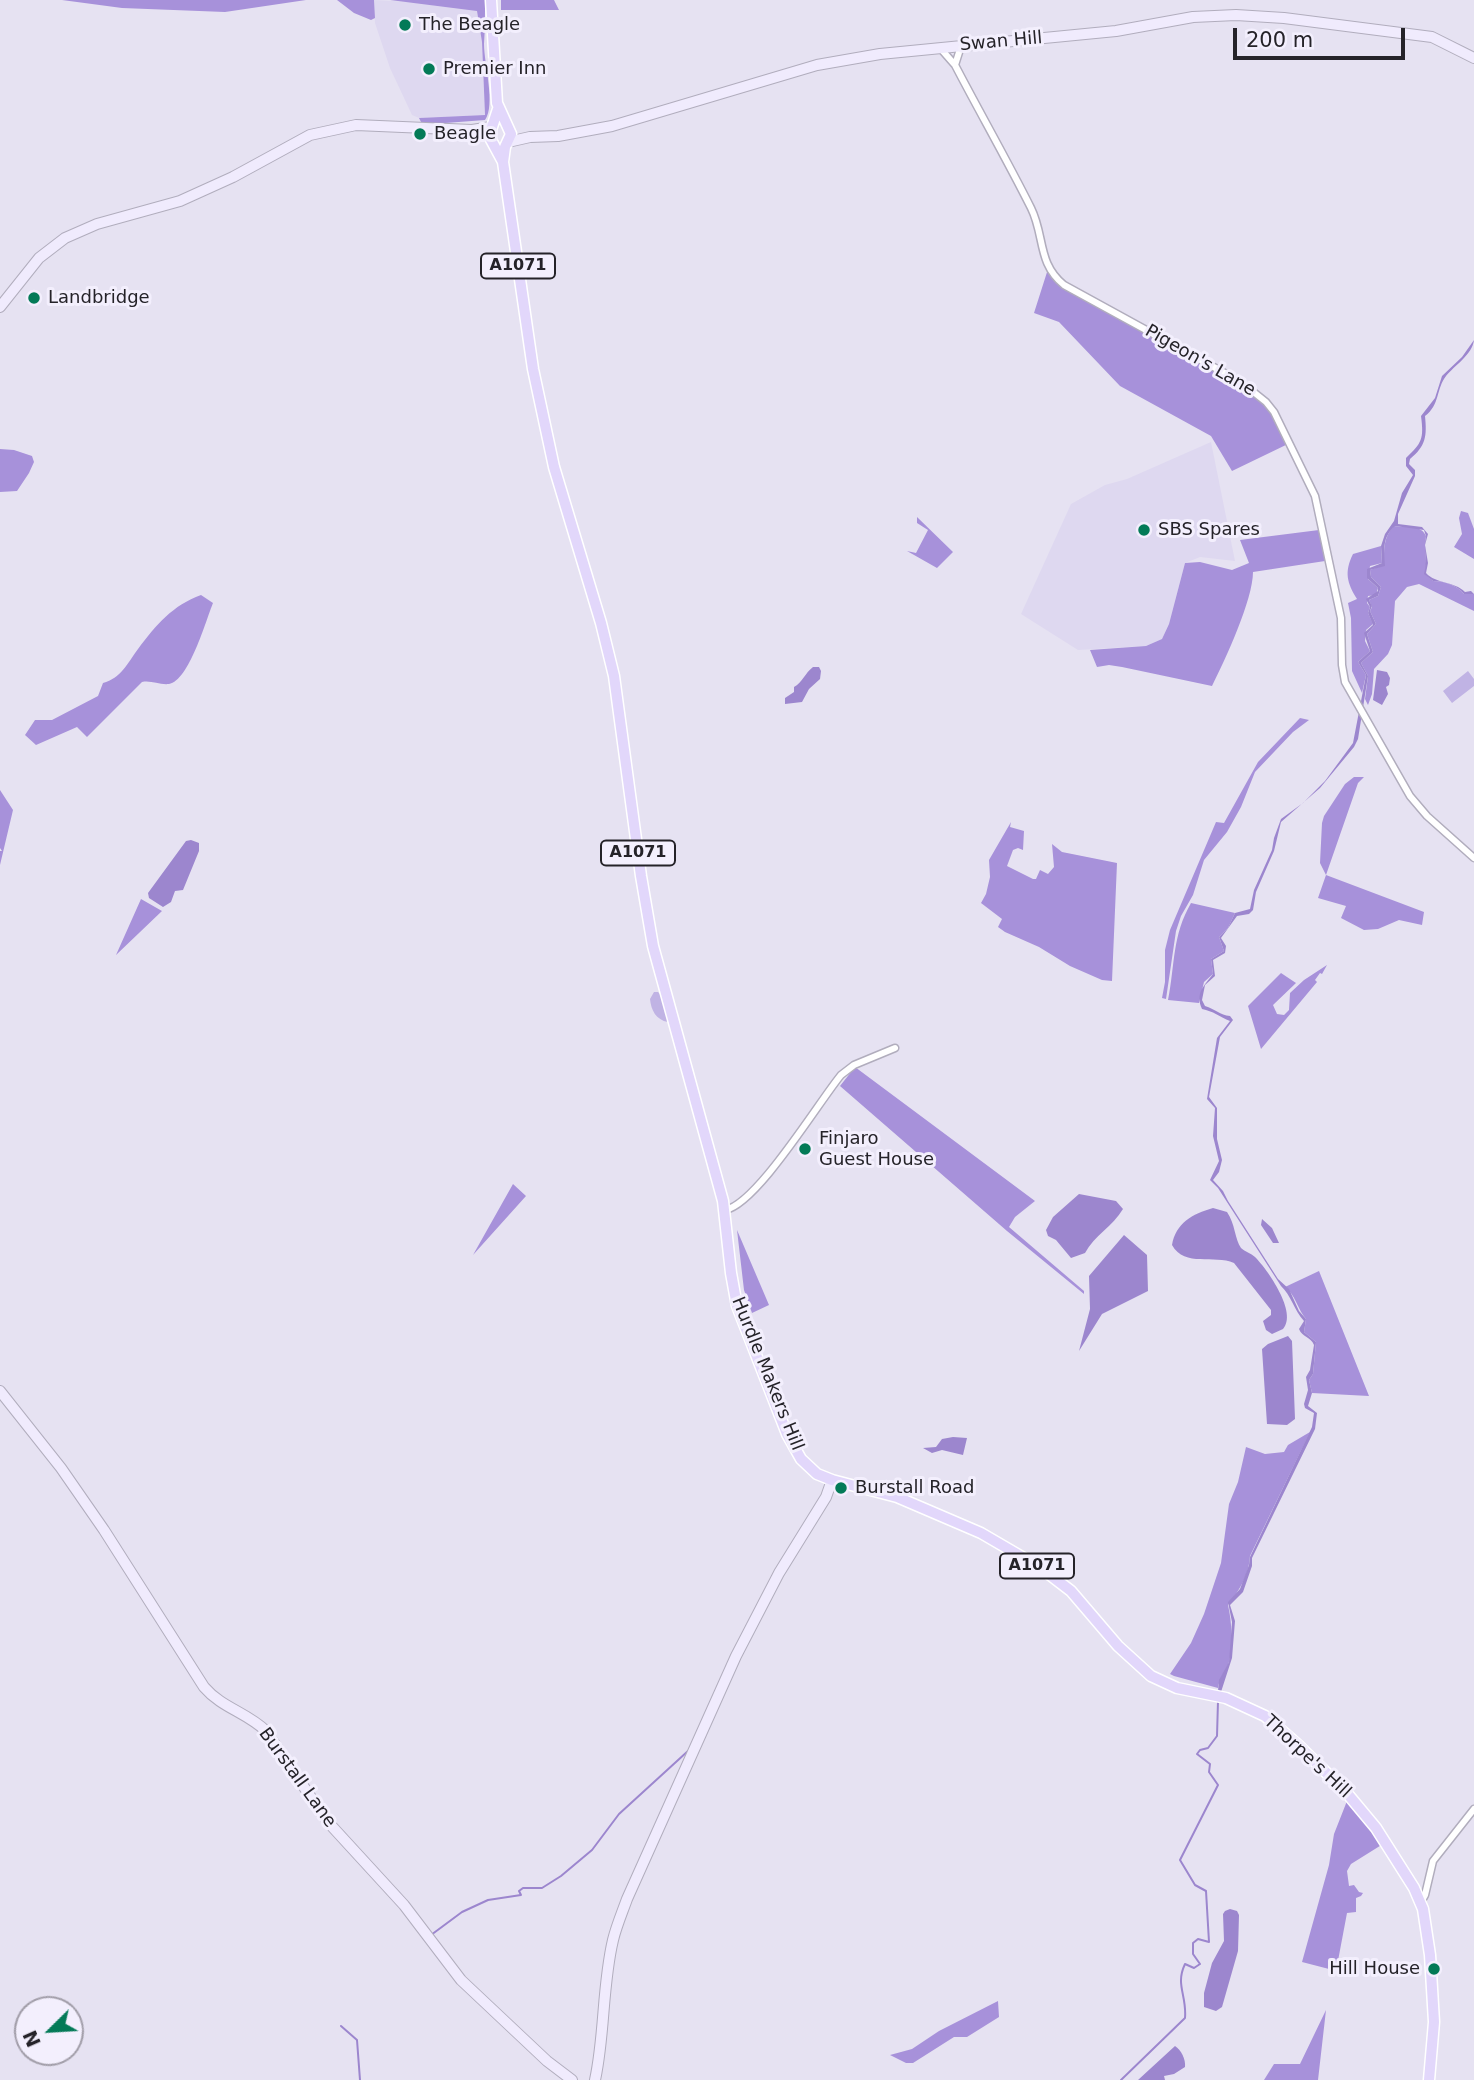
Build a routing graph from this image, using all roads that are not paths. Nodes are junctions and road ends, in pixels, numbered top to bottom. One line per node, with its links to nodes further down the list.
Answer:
1 (491, 6): 6 (main road)
2 (961, 46): 3 (street, Swan Hill); 4 (street, Swan Hill); 5 (street)
3 (940, 48): 5 (street, Pigeon's Lane); 9 (street, Swan Hill)
4 (1474, 58)
5 (955, 65): 13 (street, Pigeon's Lane)
6 (498, 108): 7 (main road); 9 (main road)
7 (493, 126): 8 (street); 9 (main road); 10 (main road)
8 (472, 130): 10 (street); 12 (street)
9 (508, 135): 10 (main road); 11 (main road, A1071)
10 (492, 142): 11 (main road, A1071)
11 (503, 162): 15 (main road, A1071)
12 (0, 307)
13 (1474, 858)
14 (895, 1048): 15 (street)
15 (725, 1210): 17 (main road, Hurdle Makers Hill / A1071)
16 (0, 1391): 20 (street, Burstall Lane)
17 (832, 1480): 19 (main road, Thorpe's Hill / A1071); 21 (street)
18 (1474, 1809): 19 (street)
19 (1421, 1902): 22 (main road, A1071)
20 (572, 2080)
21 (595, 2080)
22 (1429, 2080)

